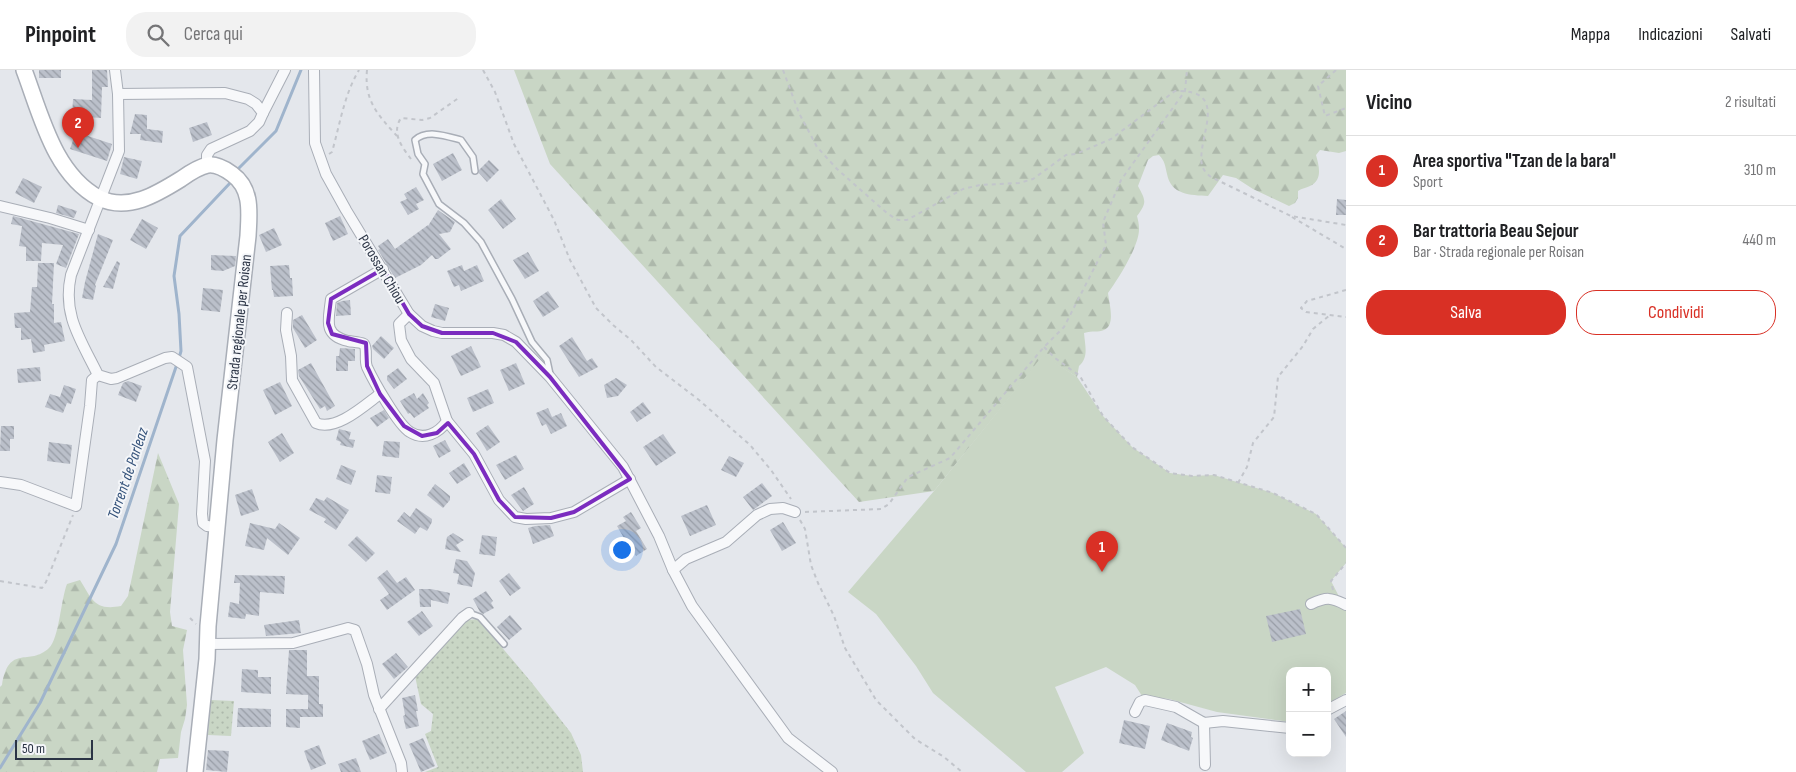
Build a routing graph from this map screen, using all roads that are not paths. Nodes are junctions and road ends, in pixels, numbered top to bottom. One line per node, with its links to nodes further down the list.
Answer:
1 (24, 70): 9 (main road)
2 (115, 70): 5 (street)
3 (284, 70): 6 (street)
4 (314, 70): 12 (street, Porossan Chiou)
5 (118, 94): 6 (street); 9 (street)
6 (263, 114): 7 (street)
7 (207, 166): 9 (main road); 22 (main road, Strada regionale per Roisan)
8 (475, 171): 16 (lane, Porossan Chiou)
9 (100, 198): 11 (street)
10 (0, 206): 11 (street)
11 (89, 230): 15 (street)
12 (383, 269): 14 (street, Porossan Chiou); 17 (street)
13 (287, 313): 17 (street)
14 (409, 314): 16 (street, Porossan Chiou); 18 (street)
15 (98, 375): 19 (street); 22 (street)
16 (550, 377): 20 (street, Porossan Chiou)
17 (380, 394): 18 (street)
18 (446, 421): 20 (street)
19 (0, 482)
20 (633, 483): 23 (street, Porossan Chiou)
21 (796, 512): 23 (street)
22 (217, 527): 27 (main road, Strada regionale per Roisan)
23 (673, 570): 38 (street, Porossan Chiou)
24 (1310, 604): 25 (street)
25 (1346, 605)
26 (469, 613): 28 (lane); 31 (street)
27 (208, 644): 31 (street); 36 (main road, Strada regionale per Roisan)
28 (504, 644)
29 (1346, 700): 30 (street)
30 (1331, 708)
31 (379, 709): 37 (street)
32 (1135, 712): 33 (street)
33 (1204, 723): 34 (street); 35 (street)
34 (1286, 728)
35 (1205, 765)
36 (195, 772)
37 (402, 772)
38 (832, 772)

